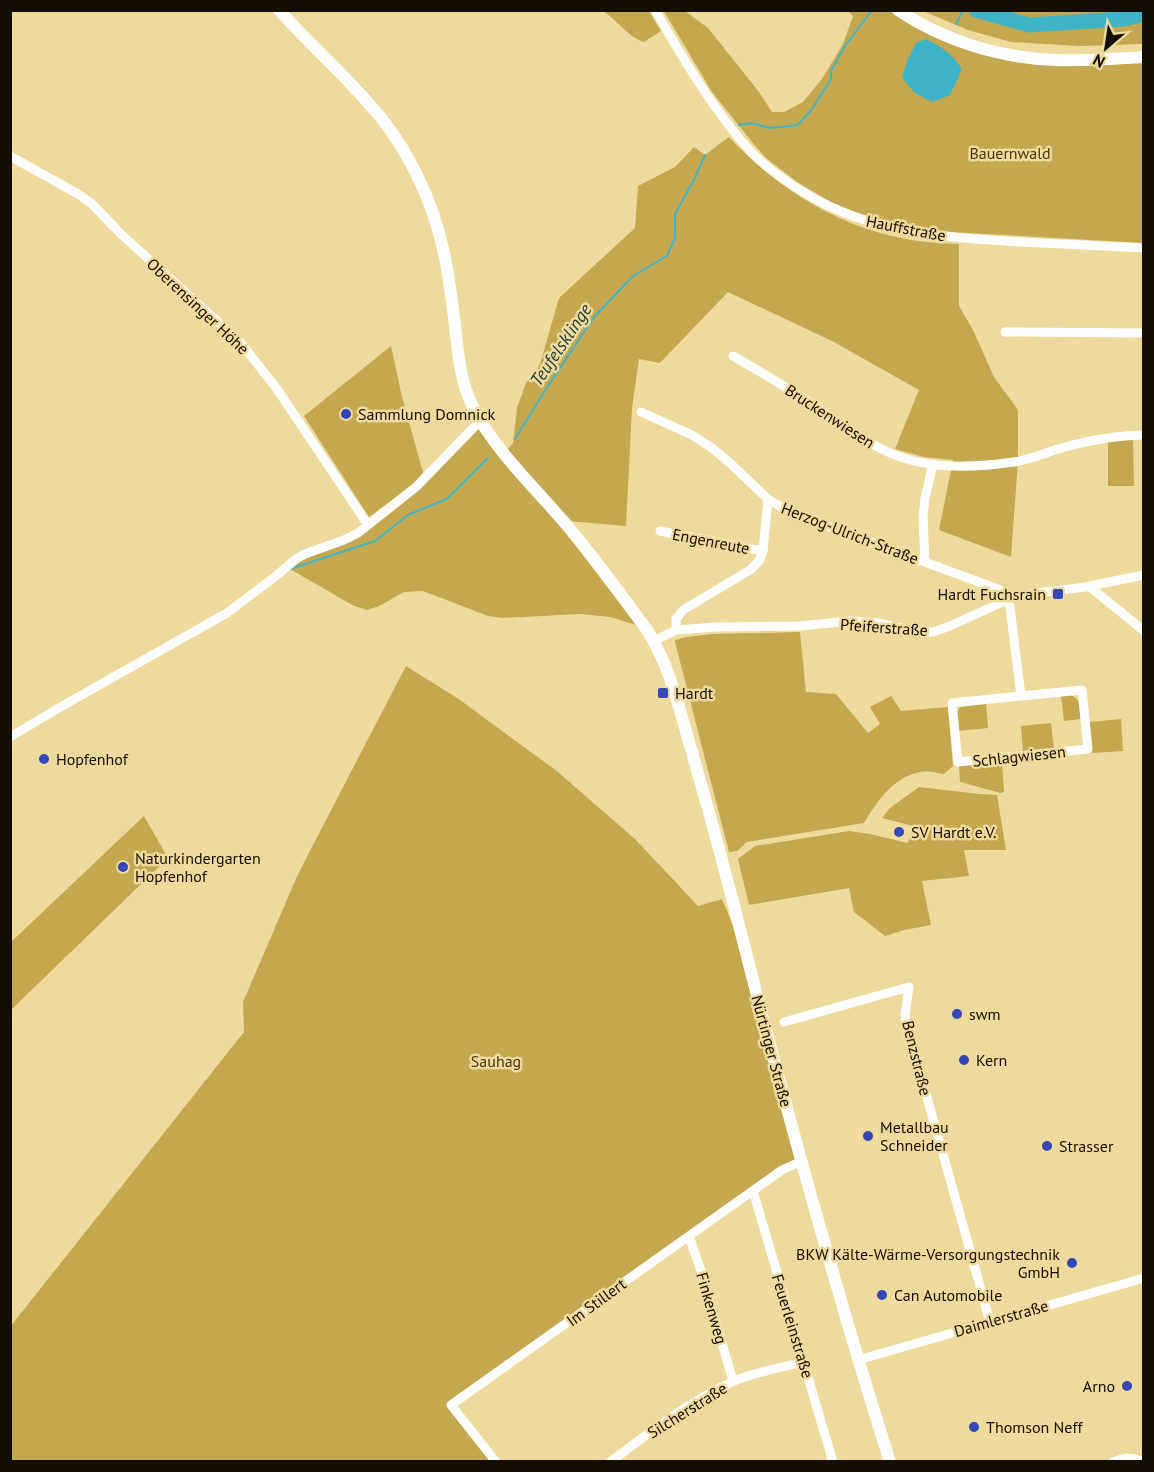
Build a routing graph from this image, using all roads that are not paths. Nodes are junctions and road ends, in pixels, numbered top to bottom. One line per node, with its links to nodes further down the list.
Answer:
1 (279, 10): 11 (main road, Nürtinger Straße)
2 (655, 10): 6 (street, Hauffstraße)
3 (898, 10): 4 (main road)
4 (1143, 57)
5 (10, 156): 15 (street, Oberensinger Höhe)
6 (1143, 248)
7 (1005, 332): 8 (street)
8 (1143, 333)
9 (733, 356): 13 (street, Bruckenwiesen)
10 (641, 412): 14 (street, Herzog-Ulrich-Straße)
11 (480, 421): 15 (street); 24 (main road, Nürtinger Straße)
12 (1143, 435): 13 (street, Bruckenwiesen)
13 (933, 464): 18 (street)
14 (768, 499): 17 (street); 18 (street, Herzog-Ulrich-Straße)
15 (368, 525): 26 (street)
16 (660, 531): 17 (street, Engenreute)
17 (763, 551): 22 (street)
18 (925, 562): 21 (street, Herzog-Ulrich-Straße)
19 (1143, 575): 20 (street, Pfeiferstraße)
20 (1089, 586): 21 (street, Pfeiferstraße); 23 (street)
21 (1009, 599): 22 (street, Pfeiferstraße); 25 (street)
22 (676, 630): 24 (street, Pfeiferstraße)
23 (1143, 631)
24 (654, 641): 28 (main road, Nürtinger Straße)
25 (1020, 696): 25 (street, Schlagwiesen)
26 (10, 737)
27 (784, 1022): 32 (street, Benzstraße)
28 (802, 1161): 29 (street, Im Stillert); 33 (main road, Nürtinger Straße)
29 (753, 1191): 30 (street, Im Stillert); 34 (street, Feuerleinstraße)
30 (689, 1236): 35 (street, Finkenweg); 36 (street, Im Stillert)
31 (1143, 1278): 32 (street, Daimlerstraße)
32 (990, 1322): 33 (street, Daimlerstraße)
33 (858, 1360): 39 (main road, Nürtinger Straße)
34 (804, 1362): 35 (street, Silcherstraße); 38 (street, Feuerleinstraße)
35 (733, 1381): 37 (street, Silcherstraße)
36 (496, 1461)
37 (610, 1461)
38 (833, 1461)
39 (890, 1461)
40 (1113, 1461): 41 (street)
41 (1142, 1461)

